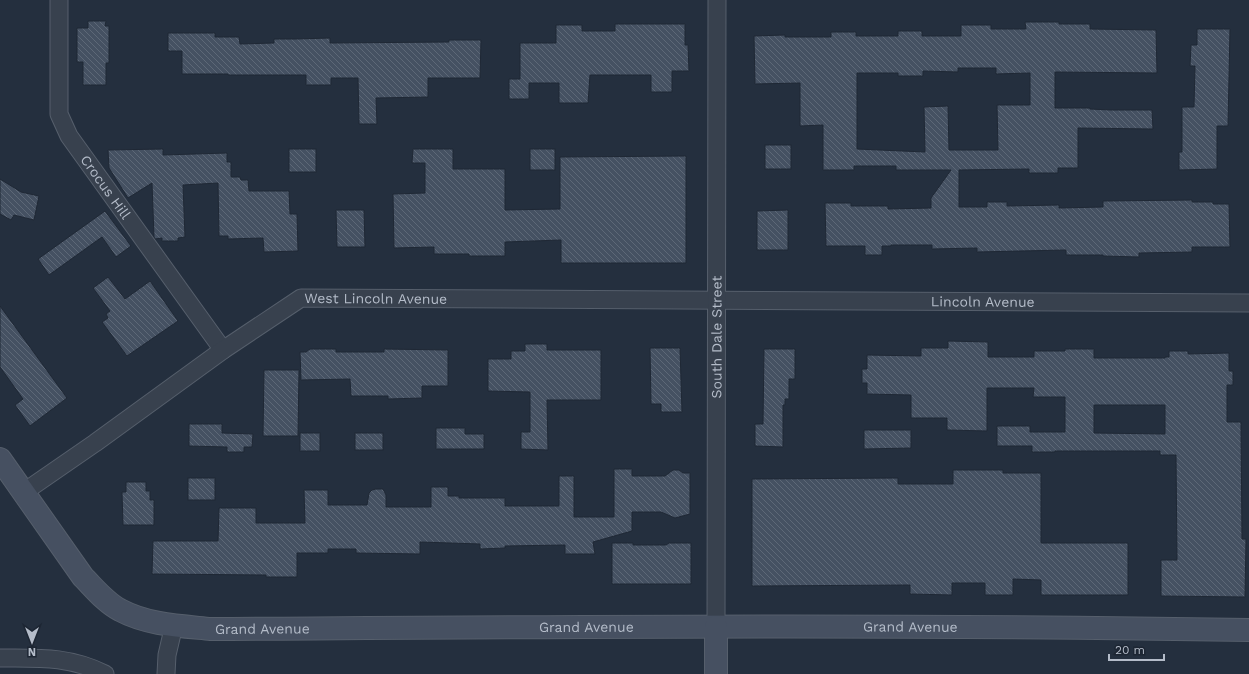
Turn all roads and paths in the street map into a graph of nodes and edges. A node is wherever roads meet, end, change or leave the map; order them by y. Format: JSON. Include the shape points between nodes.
{"nodes":[{"id":1,"x":59,"y":0,"type":"edge"},
{"id":2,"x":717,"y":0,"type":"edge"},
{"id":3,"x":716,"y":300,"type":"junction"},
{"id":4,"x":1249,"y":303,"type":"edge"},
{"id":5,"x":223,"y":350,"type":"junction"},
{"id":6,"x":0,"y":459,"type":"edge"},
{"id":7,"x":24,"y":492,"type":"junction"},
{"id":8,"x":174,"y":625,"type":"junction"},
{"id":9,"x":716,"y":627,"type":"junction"},
{"id":10,"x":1249,"y":630,"type":"edge"},
{"id":11,"x":0,"y":658,"type":"edge"},
{"id":12,"x":105,"y":674,"type":"edge"},
{"id":13,"x":166,"y":674,"type":"edge"},
{"id":14,"x":716,"y":674,"type":"edge"}],
"edges":[{"from":1,"to":5,"type":"street","name":"Crocus Hill","via":[[58,114],[69,136]]},
{"from":2,"to":3,"type":"street","name":"South Dale Street"},
{"from":3,"to":4,"type":"street","name":"Lincoln Avenue"},
{"from":3,"to":5,"type":"street","name":"West Lincoln Avenue","via":[[301,298]]},
{"from":3,"to":9,"type":"street","name":"South Dale Street"},
{"from":5,"to":7,"type":"street","name":"West Lincoln Avenue"},
{"from":6,"to":7,"type":"main road","name":"Grand Avenue"},
{"from":7,"to":8,"type":"main road","name":"Grand Avenue","via":[[83,577],[100,594],[120,610],[148,620]]},
{"from":8,"to":9,"type":"main road","name":"Grand Avenue","via":[[211,629]]},
{"from":8,"to":13,"type":"street","via":[[167,655]]},
{"from":9,"to":10,"type":"main road","name":"Grand Avenue"},
{"from":9,"to":14,"type":"main road","name":"South Dale Street"},
{"from":11,"to":12,"type":"street","via":[[71,661],[90,666]]}]}
